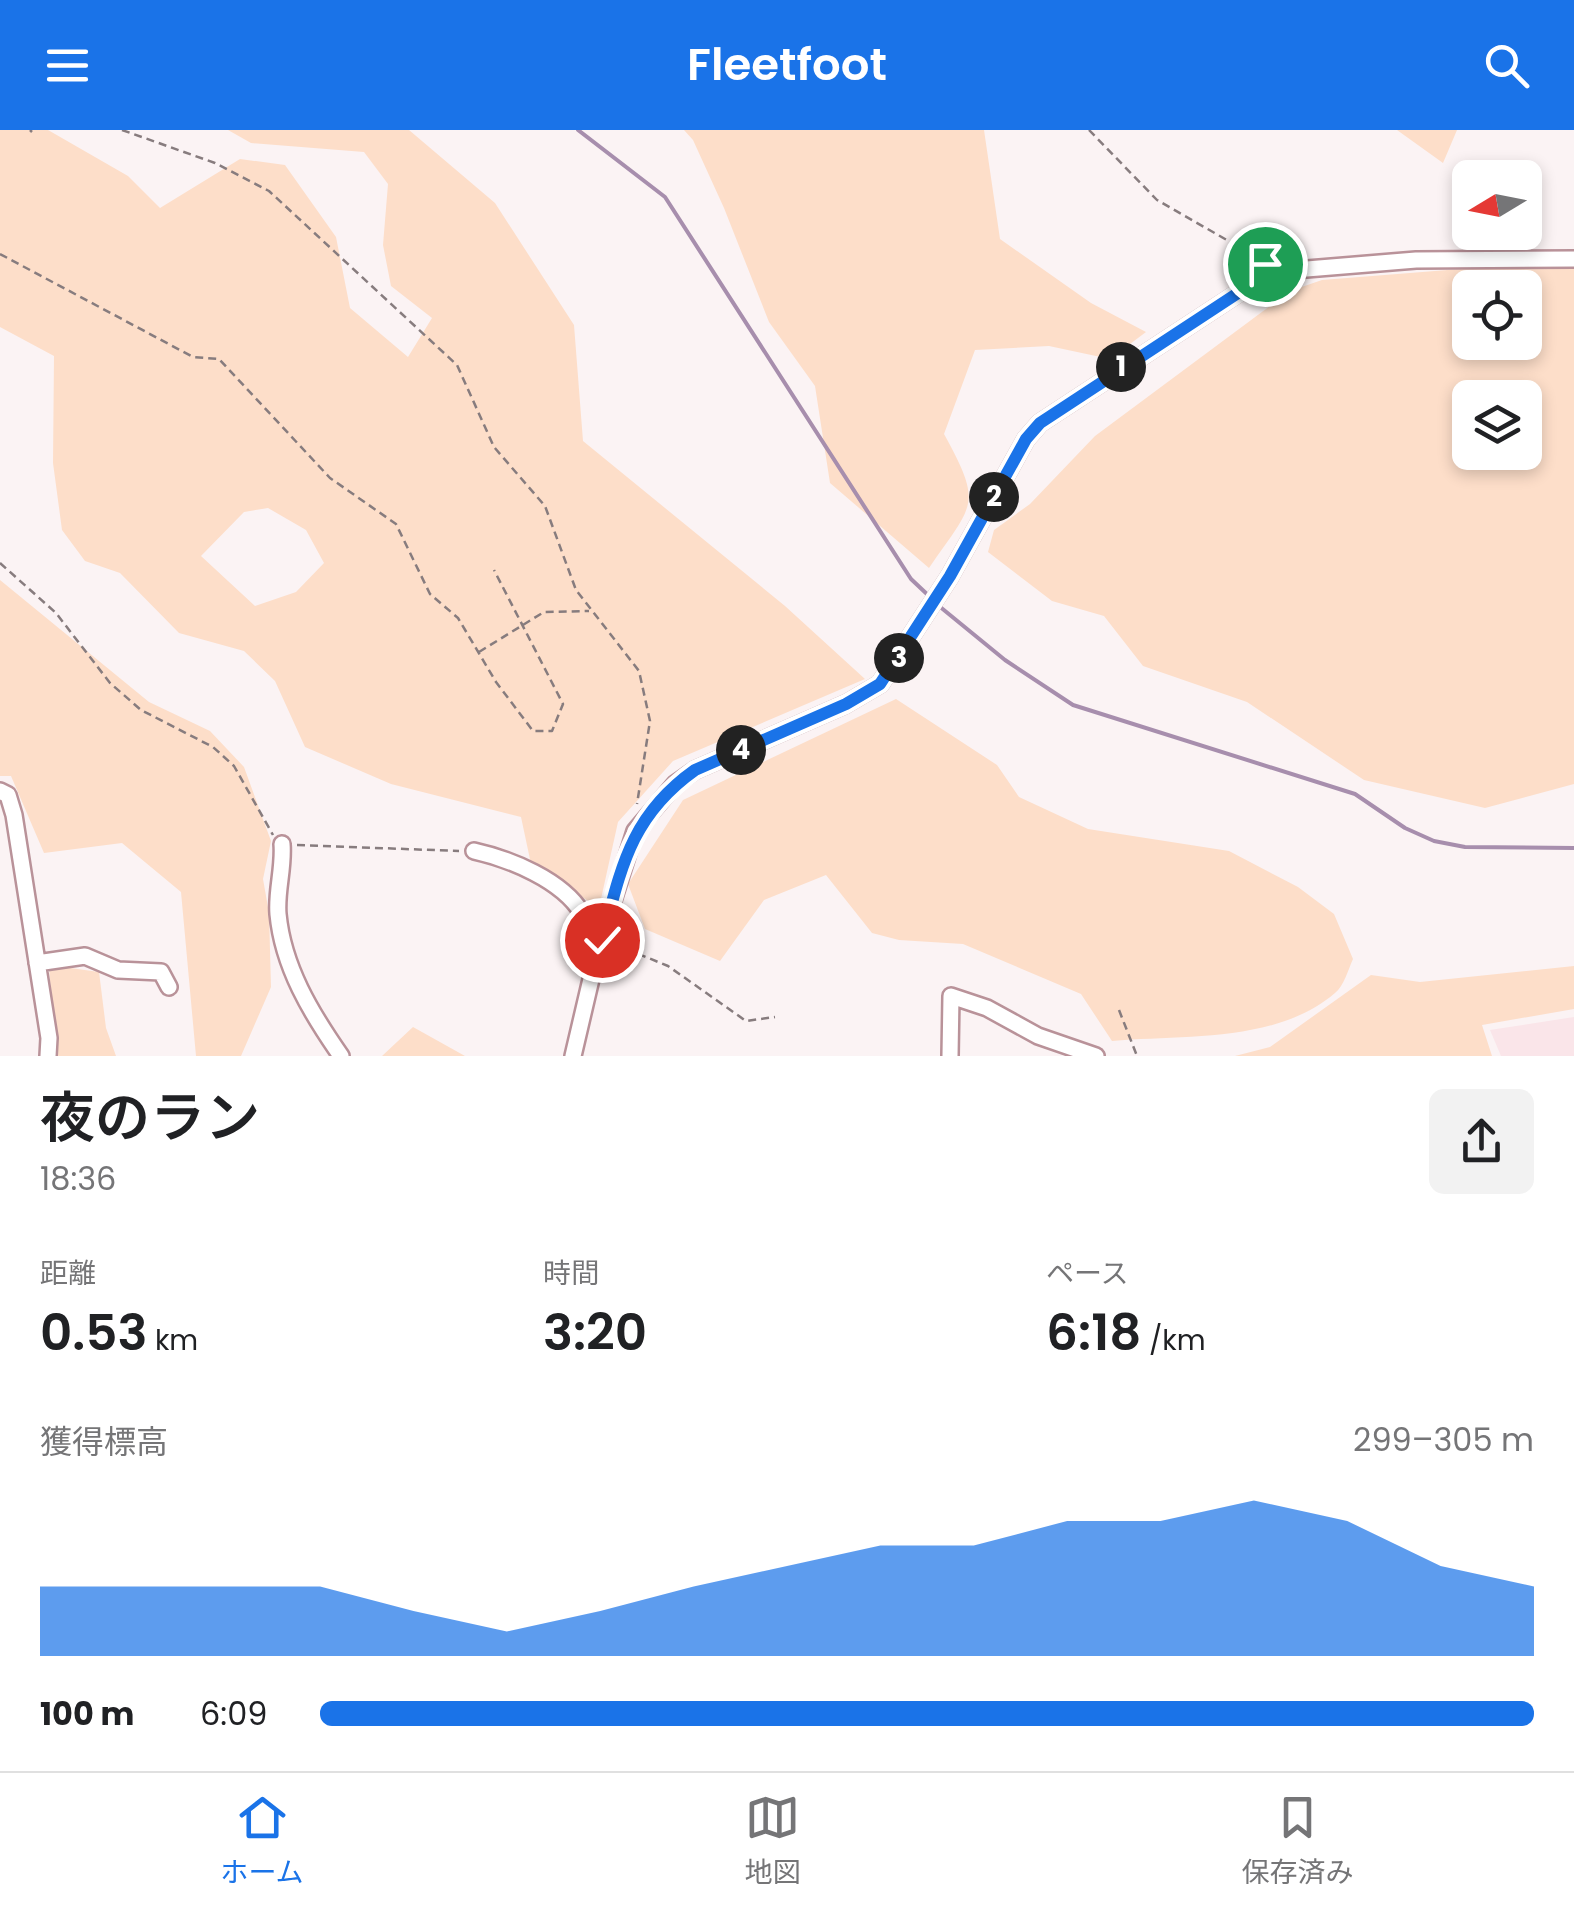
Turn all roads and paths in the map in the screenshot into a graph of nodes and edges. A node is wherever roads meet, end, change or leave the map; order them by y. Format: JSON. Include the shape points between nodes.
{"nodes":[{"id":1,"x":122,"y":130,"type":"edge"},
{"id":2,"x":1089,"y":130,"type":"edge"},
{"id":3,"x":0,"y":254,"type":"edge"},
{"id":4,"x":1574,"y":258,"type":"edge"},
{"id":5,"x":1270,"y":272,"type":"junction"},
{"id":6,"x":0,"y":563,"type":"edge"},
{"id":7,"x":494,"y":570,"type":"dead end"},
{"id":8,"x":591,"y":611,"type":"junction"},
{"id":9,"x":519,"y":626,"type":"junction"},
{"id":10,"x":479,"y":653,"type":"junction"},
{"id":11,"x":0,"y":790,"type":"edge"},
{"id":12,"x":635,"y":831,"type":"junction"},
{"id":13,"x":282,"y":844,"type":"junction"},
{"id":14,"x":474,"y":852,"type":"joint"},
{"id":15,"x":602,"y":940,"type":"junction"},
{"id":16,"x":37,"y":963,"type":"junction"},
{"id":17,"x":595,"y":963,"type":"junction"},
{"id":18,"x":168,"y":987,"type":"dead end"},
{"id":19,"x":1119,"y":1010,"type":"dead end"},
{"id":20,"x":775,"y":1017,"type":"dead end"},
{"id":21,"x":48,"y":1056,"type":"edge"},
{"id":22,"x":341,"y":1056,"type":"edge"},
{"id":23,"x":573,"y":1056,"type":"edge"},
{"id":24,"x":950,"y":1056,"type":"edge"},
{"id":25,"x":1096,"y":1056,"type":"edge"},
{"id":26,"x":1137,"y":1056,"type":"edge"}],
"edges":[{"from":1,"to":8,"type":"path","via":[[216,163],[269,191],[457,365],[494,447],[545,506],[576,590]]},
{"from":2,"to":5,"type":"path","via":[[1156,200],[1258,258]]},
{"from":3,"to":10,"type":"path","via":[[194,358],[219,359],[330,478],[396,524],[430,594],[458,618]]},
{"from":4,"to":5,"type":"street","via":[[1416,260]]},
{"from":5,"to":12,"type":"street","via":[[1040,423],[880,684],[695,770]]},
{"from":6,"to":13,"type":"path","via":[[56,614],[120,692],[234,766]]},
{"from":7,"to":9,"type":"path"},
{"from":8,"to":9,"type":"path","via":[[544,612]]},
{"from":8,"to":12,"type":"path","via":[[639,672],[650,721]]},
{"from":9,"to":10,"type":"path"},
{"from":9,"to":10,"type":"path","via":[[563,704],[552,731],[533,731]]},
{"from":11,"to":16,"type":"street","via":[[14,814]]},
{"from":12,"to":15,"type":"street"},
{"from":13,"to":14,"type":"path"},
{"from":13,"to":22,"type":"street","via":[[278,913],[288,957]]},
{"from":14,"to":17,"type":"street","via":[[520,866],[572,901],[584,916]]},
{"from":15,"to":17,"type":"street"},
{"from":15,"to":20,"type":"path","via":[[668,966],[746,1021]]},
{"from":16,"to":18,"type":"street","via":[[85,956],[118,970],[161,972]]},
{"from":16,"to":21,"type":"street"},
{"from":17,"to":23,"type":"street"},
{"from":19,"to":26,"type":"path"},
{"from":24,"to":25,"type":"street","via":[[951,996]]}]}
